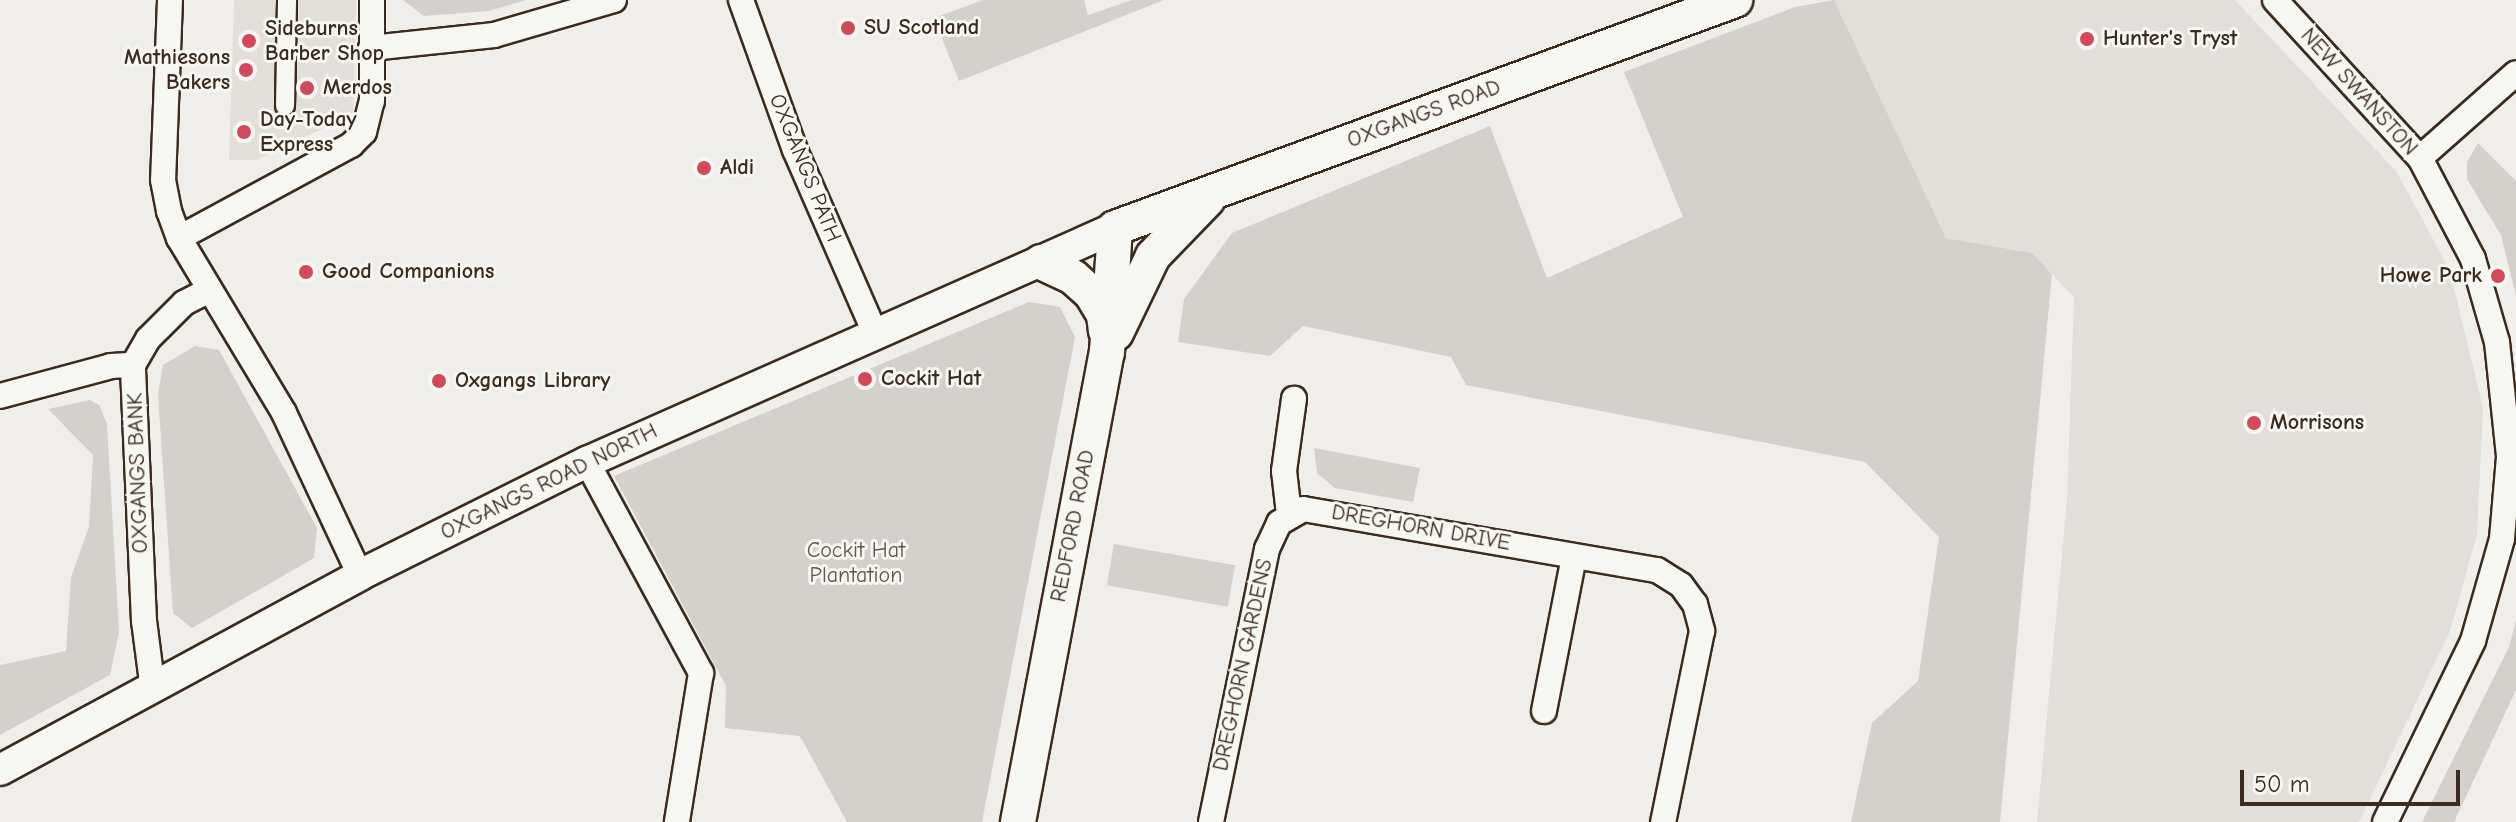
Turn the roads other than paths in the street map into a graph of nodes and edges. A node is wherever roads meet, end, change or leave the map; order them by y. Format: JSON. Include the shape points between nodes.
{"nodes":[{"id":1,"x":170,"y":0,"type":"edge"},
{"id":2,"x":287,"y":0,"type":"edge"},
{"id":3,"x":372,"y":0,"type":"edge"},
{"id":4,"x":614,"y":0,"type":"edge"},
{"id":5,"x":741,"y":0,"type":"edge"},
{"id":6,"x":1735,"y":0,"type":"edge"},
{"id":7,"x":2275,"y":0,"type":"edge"},
{"id":8,"x":371,"y":48,"type":"junction"},
{"id":9,"x":2516,"y":73,"type":"edge"},
{"id":10,"x":285,"y":106,"type":"dead end"},
{"id":11,"x":2420,"y":158,"type":"junction"},
{"id":12,"x":1219,"y":190,"type":"junction"},
{"id":13,"x":1115,"y":228,"type":"junction"},
{"id":14,"x":179,"y":238,"type":"junction"},
{"id":15,"x":1041,"y":262,"type":"junction"},
{"id":16,"x":209,"y":290,"type":"junction"},
{"id":17,"x":875,"y":333,"type":"junction"},
{"id":18,"x":1107,"y":352,"type":"junction"},
{"id":19,"x":133,"y":365,"type":"junction"},
{"id":20,"x":0,"y":396,"type":"edge"},
{"id":21,"x":1294,"y":399,"type":"dead end"},
{"id":22,"x":2511,"y":418,"type":"edge"},
{"id":23,"x":587,"y":462,"type":"junction"},
{"id":24,"x":1289,"y":514,"type":"junction"},
{"id":25,"x":1574,"y":557,"type":"junction"},
{"id":26,"x":360,"y":575,"type":"junction"},
{"id":27,"x":153,"y":690,"type":"junction"},
{"id":28,"x":1544,"y":711,"type":"dead end"},
{"id":29,"x":0,"y":770,"type":"edge"},
{"id":30,"x":677,"y":822,"type":"edge"},
{"id":31,"x":1018,"y":822,"type":"edge"},
{"id":32,"x":1211,"y":822,"type":"edge"},
{"id":33,"x":1663,"y":822,"type":"edge"},
{"id":34,"x":2385,"y":822,"type":"edge"}],
"edges":[{"from":1,"to":14,"type":"street","via":[[163,180]]},
{"from":2,"to":10,"type":"street"},
{"from":3,"to":8,"type":"street"},
{"from":4,"to":8,"type":"street","via":[[494,35]]},
{"from":5,"to":17,"type":"street","name":"OXGANGS PATH","via":[[795,150]]},
{"from":6,"to":12,"type":"main road","name":"OXGANGS ROAD"},
{"from":7,"to":11,"type":"street","name":"NEW SWANSTON"},
{"from":8,"to":14,"type":"street","via":[[370,116],[351,145]]},
{"from":9,"to":11,"type":"street"},
{"from":11,"to":22,"type":"street","name":"NEW SWANSTON","via":[[2473,259],[2497,342]]},
{"from":12,"to":13,"type":"main road","name":"OXGANGS ROAD"},
{"from":12,"to":18,"type":"main road","via":[[1153,256]]},
{"from":13,"to":15,"type":"street","name":"OXGANGS ROAD NORTH"},
{"from":13,"to":18,"type":"main road","name":"REDFORD ROAD"},
{"from":14,"to":16,"type":"street"},
{"from":15,"to":17,"type":"street","name":"OXGANGS ROAD NORTH"},
{"from":15,"to":18,"type":"main road","via":[[1073,277],[1091,293],[1104,315]]},
{"from":16,"to":19,"type":"street","name":"OXGANGS BANK","via":[[184,303],[148,339]]},
{"from":16,"to":26,"type":"street","via":[[284,413]]},
{"from":17,"to":23,"type":"street","name":"OXGANGS ROAD NORTH"},
{"from":18,"to":31,"type":"main road","name":"REDFORD ROAD"},
{"from":19,"to":20,"type":"street","via":[[111,366]]},
{"from":19,"to":27,"type":"street","name":"OXGANGS BANK","via":[[144,621]]},
{"from":21,"to":24,"type":"street","via":[[1284,471]]},
{"from":22,"to":34,"type":"street","name":"NEW SWANSTON","via":[[2502,539],[2489,590],[2473,641]]},
{"from":23,"to":26,"type":"street","name":"OXGANGS ROAD NORTH"},
{"from":23,"to":30,"type":"street","via":[[701,673]]},
{"from":24,"to":25,"type":"street","name":"DREGHORN DRIVE","via":[[1322,510]]},
{"from":24,"to":32,"type":"street","name":"DREGHORN GARDENS","via":[[1267,549]]},
{"from":25,"to":28,"type":"street"},
{"from":25,"to":33,"type":"street","name":"DREGHORN DRIVE","via":[[1657,570],[1681,585],[1695,604],[1702,631]]},
{"from":26,"to":27,"type":"street","name":"OXGANGS ROAD NORTH"},
{"from":27,"to":29,"type":"street","name":"OXGANGS ROAD NORTH"}]}
